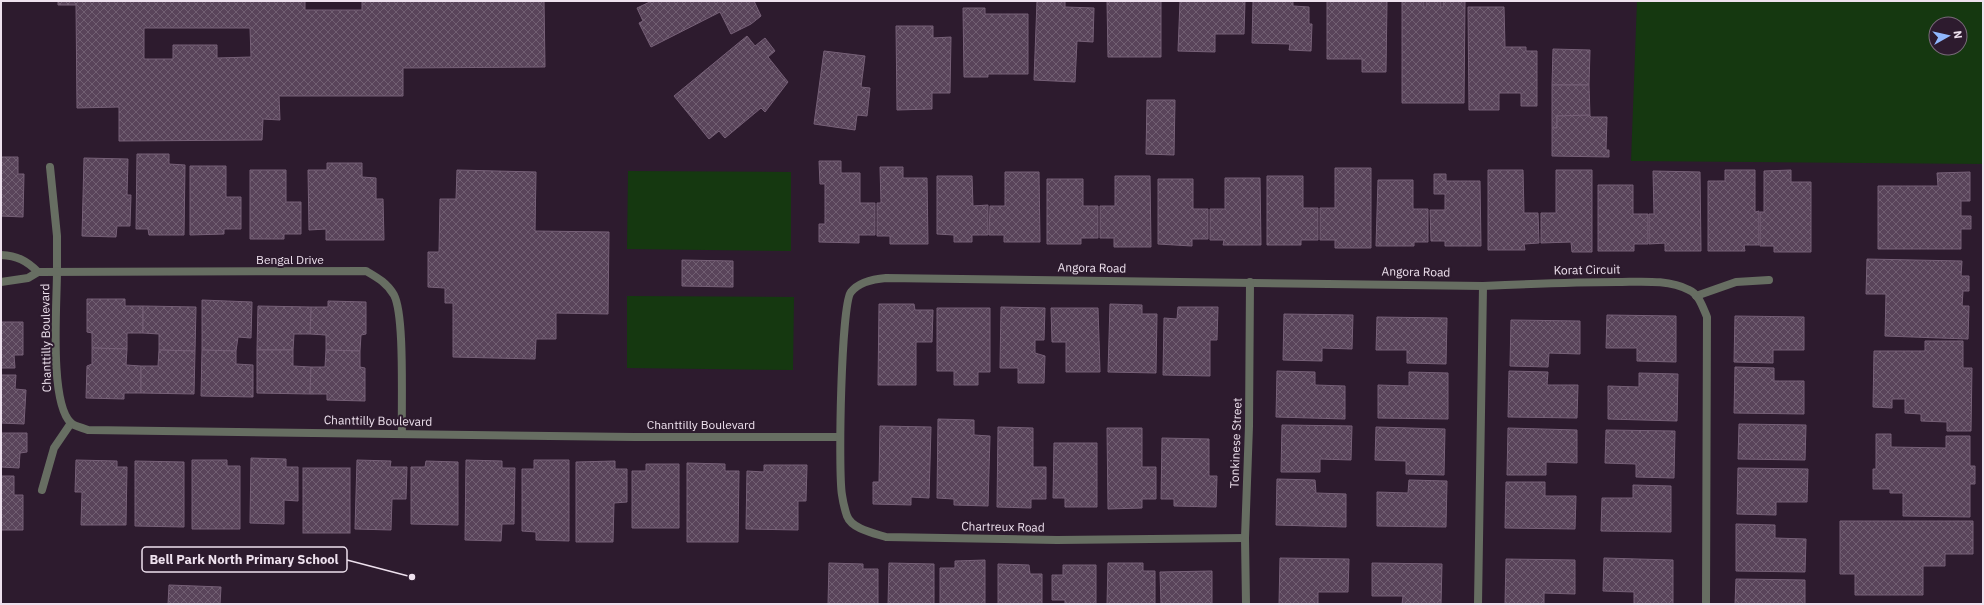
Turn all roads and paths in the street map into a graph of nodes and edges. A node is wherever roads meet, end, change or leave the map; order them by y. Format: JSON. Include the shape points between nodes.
{"nodes":[{"id":1,"x":50,"y":167,"type":"dead end"},
{"id":2,"x":1,"y":255,"type":"edge"},
{"id":3,"x":57,"y":271,"type":"junction"},
{"id":4,"x":38,"y":272,"type":"junction"},
{"id":5,"x":1769,"y":280,"type":"dead end"},
{"id":6,"x":1,"y":282,"type":"edge"},
{"id":7,"x":1250,"y":282,"type":"junction"},
{"id":8,"x":1482,"y":286,"type":"junction"},
{"id":9,"x":1696,"y":296,"type":"junction"},
{"id":10,"x":71,"y":424,"type":"junction"},
{"id":11,"x":402,"y":433,"type":"junction"},
{"id":12,"x":840,"y":437,"type":"junction"},
{"id":13,"x":42,"y":490,"type":"dead end"},
{"id":14,"x":1245,"y":538,"type":"junction"},
{"id":15,"x":1246,"y":604,"type":"edge"},
{"id":16,"x":1478,"y":604,"type":"edge"},
{"id":17,"x":1706,"y":604,"type":"edge"}],
"edges":[{"from":1,"to":3,"type":"street","name":"Chanttilly Boulevard","via":[[57,236]]},
{"from":2,"to":4,"type":"street","via":[[18,257]]},
{"from":3,"to":4,"type":"street","name":"Bengal Drive"},
{"from":3,"to":10,"type":"street","name":"Chanttilly Boulevard","via":[[56,384],[61,407]]},
{"from":3,"to":11,"type":"street","name":"Bengal Drive","via":[[366,272],[383,281],[394,296],[400,321]]},
{"from":4,"to":6,"type":"street","name":"Bengal Drive","via":[[28,278]]},
{"from":5,"to":9,"type":"street","via":[[1736,282]]},
{"from":7,"to":8,"type":"street","name":"Angora Road"},
{"from":7,"to":12,"type":"street","name":"Angora Road","via":[[886,278],[869,280],[850,293],[846,309]]},
{"from":7,"to":14,"type":"street","name":"Tonkinese Street","via":[[1250,426]]},
{"from":8,"to":9,"type":"street","name":"Korat Circuit","via":[[1646,282],[1677,285],[1691,290]]},
{"from":8,"to":16,"type":"street"},
{"from":9,"to":17,"type":"street","name":"Korat Circuit","via":[[1702,303],[1707,317]]},
{"from":10,"to":11,"type":"street","name":"Chanttilly Boulevard","via":[[88,430]]},
{"from":10,"to":13,"type":"street","via":[[54,448]]},
{"from":11,"to":12,"type":"street","name":"Chanttilly Boulevard"},
{"from":12,"to":14,"type":"street","name":"Chartreux Road","via":[[842,495],[847,518],[862,530],[886,537],[1057,540]]},
{"from":14,"to":15,"type":"street","name":"Tonkinese Street"}]}
